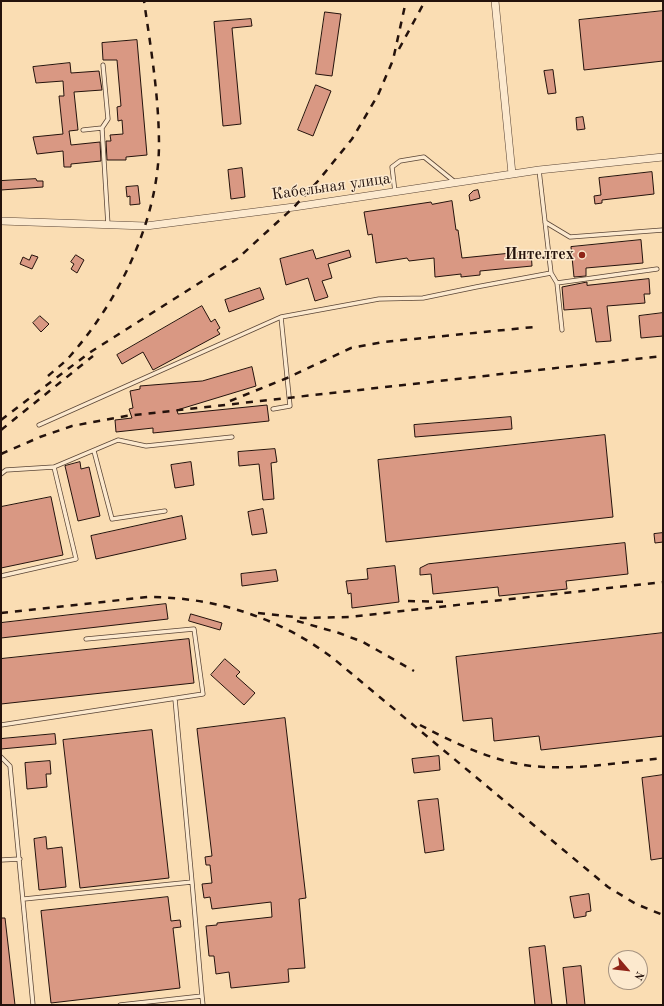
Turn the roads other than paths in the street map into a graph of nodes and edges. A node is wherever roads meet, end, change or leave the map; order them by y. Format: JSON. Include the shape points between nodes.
{"nodes":[{"id":1,"x":495,"y":1,"type":"edge"},
{"id":2,"x":103,"y":65,"type":"dead end"},
{"id":3,"x":102,"y":128,"type":"junction"},
{"id":4,"x":82,"y":130,"type":"dead end"},
{"id":5,"x":663,"y":157,"type":"edge"},
{"id":6,"x":539,"y":170,"type":"junction"},
{"id":7,"x":512,"y":174,"type":"junction"},
{"id":8,"x":457,"y":183,"type":"junction"},
{"id":9,"x":395,"y":192,"type":"junction"},
{"id":10,"x":1,"y":221,"type":"edge"},
{"id":11,"x":545,"y":222,"type":"junction"},
{"id":12,"x":108,"y":225,"type":"junction"},
{"id":13,"x":663,"y":230,"type":"edge"},
{"id":14,"x":656,"y":269,"type":"dead end"},
{"id":15,"x":551,"y":273,"type":"junction"},
{"id":16,"x":557,"y":283,"type":"junction"},
{"id":17,"x":281,"y":317,"type":"junction"},
{"id":18,"x":562,"y":330,"type":"dead end"},
{"id":19,"x":273,"y":409,"type":"dead end"},
{"id":20,"x":39,"y":425,"type":"dead end"},
{"id":21,"x":232,"y":437,"type":"dead end"},
{"id":22,"x":94,"y":451,"type":"junction"},
{"id":23,"x":54,"y":467,"type":"junction"},
{"id":24,"x":1,"y":474,"type":"edge"},
{"id":25,"x":165,"y":511,"type":"dead end"},
{"id":26,"x":1,"y":576,"type":"edge"},
{"id":27,"x":86,"y":639,"type":"dead end"},
{"id":28,"x":175,"y":698,"type":"junction"},
{"id":29,"x":1,"y":725,"type":"edge"},
{"id":30,"x":1,"y":757,"type":"edge"},
{"id":31,"x":20,"y":858,"type":"junction"},
{"id":32,"x":1,"y":860,"type":"edge"},
{"id":33,"x":192,"y":882,"type":"junction"},
{"id":34,"x":24,"y":899,"type":"junction"},
{"id":35,"x":202,"y":996,"type":"junction"},
{"id":36,"x":33,"y":1005,"type":"edge"},
{"id":37,"x":120,"y":1005,"type":"edge"},
{"id":38,"x":203,"y":1005,"type":"edge"}],
"edges":[{"from":1,"to":7,"type":"street"},
{"from":2,"to":3,"type":"lane","via":[[108,119]]},
{"from":3,"to":4,"type":"lane"},
{"from":3,"to":12,"type":"lane"},
{"from":5,"to":6,"type":"street","name":"Кабельная улица"},
{"from":6,"to":7,"type":"street","name":"Кабельная улица"},
{"from":6,"to":11,"type":"lane"},
{"from":7,"to":8,"type":"street","name":"Кабельная улица"},
{"from":8,"to":9,"type":"street","name":"Кабельная улица"},
{"from":8,"to":9,"type":"lane","via":[[424,157],[400,161],[392,167]]},
{"from":9,"to":12,"type":"street","name":"Кабельная улица","via":[[146,226]]},
{"from":10,"to":12,"type":"street","name":"Кабельная улица"},
{"from":11,"to":13,"type":"lane","via":[[570,238]]},
{"from":11,"to":15,"type":"lane"},
{"from":14,"to":16,"type":"lane"},
{"from":15,"to":16,"type":"lane"},
{"from":15,"to":17,"type":"lane","via":[[423,298],[379,299]]},
{"from":16,"to":18,"type":"lane"},
{"from":17,"to":19,"type":"lane","via":[[290,406]]},
{"from":17,"to":20,"type":"lane"},
{"from":21,"to":22,"type":"lane","via":[[146,446],[118,440]]},
{"from":22,"to":23,"type":"lane"},
{"from":22,"to":25,"type":"lane","via":[[112,519]]},
{"from":23,"to":24,"type":"lane","via":[[6,470]]},
{"from":23,"to":26,"type":"lane","via":[[76,559]]},
{"from":27,"to":28,"type":"lane","via":[[194,629],[203,694]]},
{"from":28,"to":29,"type":"lane"},
{"from":28,"to":33,"type":"lane"},
{"from":30,"to":31,"type":"lane","via":[[10,766]]},
{"from":31,"to":32,"type":"lane"},
{"from":31,"to":34,"type":"lane"},
{"from":33,"to":34,"type":"lane"},
{"from":33,"to":35,"type":"lane"},
{"from":34,"to":36,"type":"lane"},
{"from":35,"to":37,"type":"lane"},
{"from":35,"to":38,"type":"lane"}]}
